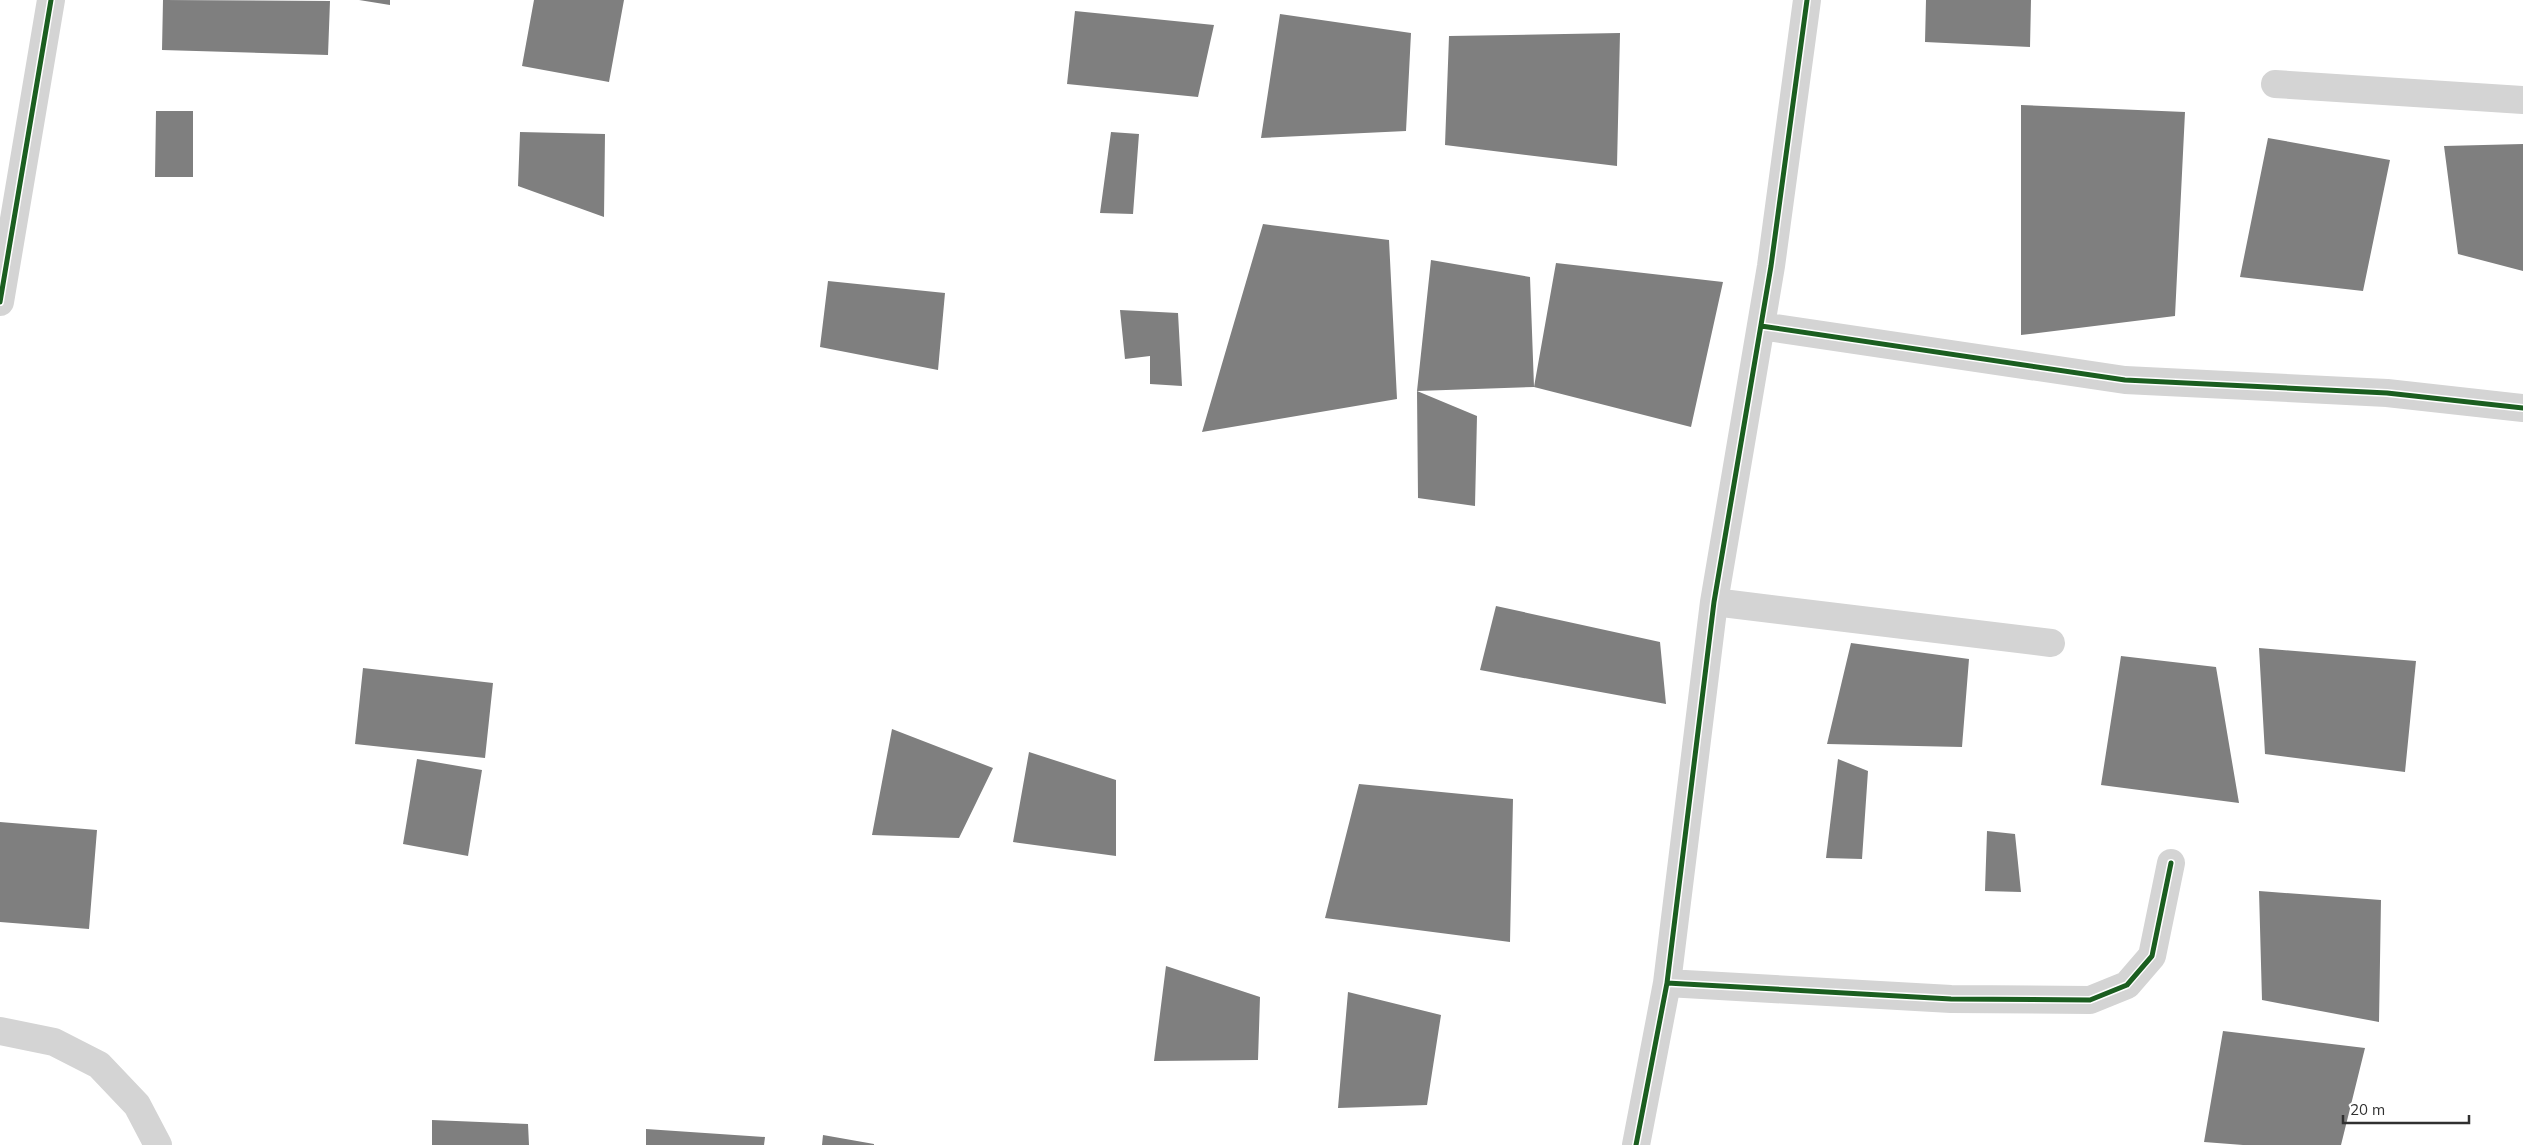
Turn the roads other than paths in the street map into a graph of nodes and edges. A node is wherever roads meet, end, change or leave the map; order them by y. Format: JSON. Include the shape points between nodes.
{"nodes":[{"id":1,"x":51,"y":0,"type":"edge"},
{"id":2,"x":1808,"y":0,"type":"edge"},
{"id":3,"x":2275,"y":84,"type":"dead end"},
{"id":4,"x":2523,"y":100,"type":"edge"},
{"id":5,"x":0,"y":302,"type":"edge"},
{"id":6,"x":1761,"y":326,"type":"junction"},
{"id":7,"x":2523,"y":408,"type":"edge"},
{"id":8,"x":1714,"y":602,"type":"junction"},
{"id":9,"x":2051,"y":643,"type":"dead end"},
{"id":10,"x":2171,"y":863,"type":"dead end"},
{"id":11,"x":1667,"y":983,"type":"junction"},
{"id":12,"x":0,"y":1031,"type":"edge"},
{"id":13,"x":158,"y":1145,"type":"edge"},
{"id":14,"x":1636,"y":1145,"type":"edge"}],
"edges":[{"from":1,"to":5,"type":"street"},
{"from":2,"to":6,"type":"street"},
{"from":3,"to":4,"type":"street"},
{"from":6,"to":7,"type":"street","via":[[2125,380],[2387,392]]},
{"from":6,"to":8,"type":"street"},
{"from":8,"to":9,"type":"street"},
{"from":8,"to":11,"type":"street"},
{"from":10,"to":11,"type":"street","via":[[2152,956],[2127,985],[2090,1000],[1951,999]]},
{"from":11,"to":14,"type":"street"},
{"from":12,"to":13,"type":"street","via":[[54,1042],[99,1066],[136,1105]]}]}
